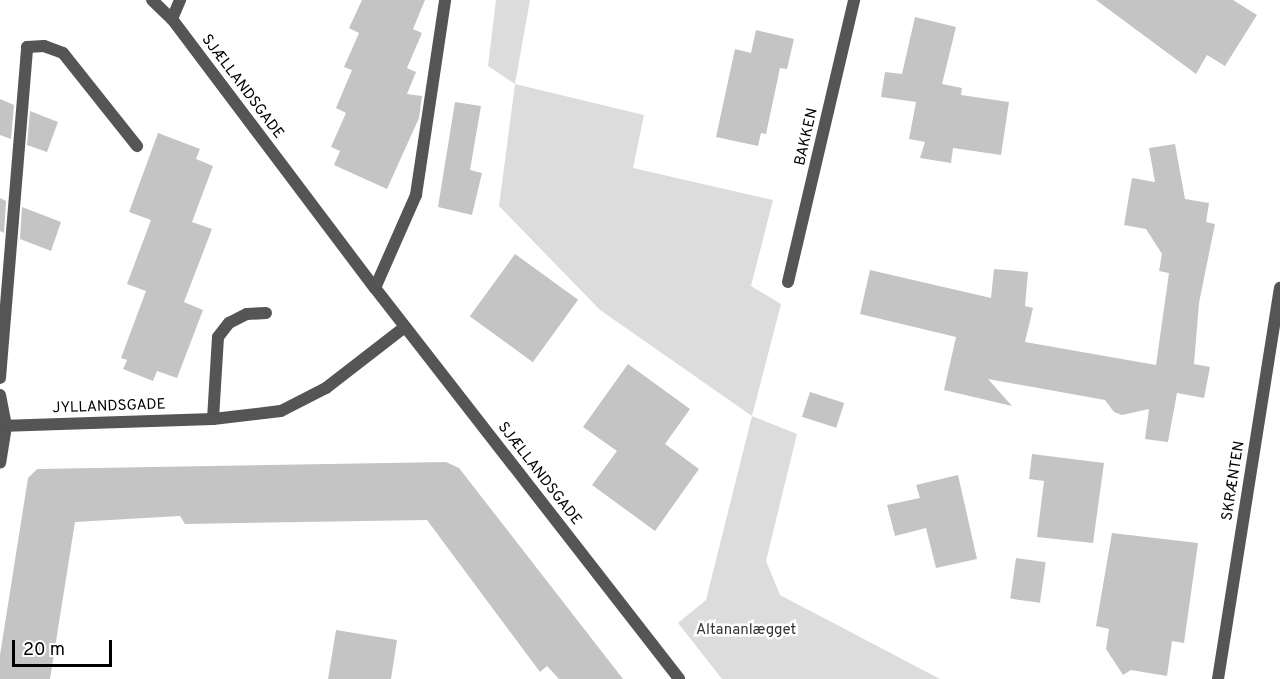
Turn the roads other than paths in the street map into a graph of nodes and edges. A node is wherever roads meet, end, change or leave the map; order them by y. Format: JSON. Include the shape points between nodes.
{"nodes":[{"id":1,"x":153,"y":0,"type":"edge"},
{"id":2,"x":180,"y":0,"type":"edge"},
{"id":3,"x":446,"y":0,"type":"edge"},
{"id":4,"x":854,"y":0,"type":"edge"},
{"id":5,"x":172,"y":19,"type":"junction"},
{"id":6,"x":137,"y":146,"type":"dead end"},
{"id":7,"x":788,"y":282,"type":"dead end"},
{"id":8,"x":375,"y":288,"type":"junction"},
{"id":9,"x":1280,"y":288,"type":"edge"},
{"id":10,"x":266,"y":313,"type":"dead end"},
{"id":11,"x":405,"y":327,"type":"junction"},
{"id":12,"x":0,"y":378,"type":"edge"},
{"id":13,"x":0,"y":395,"type":"edge"},
{"id":14,"x":213,"y":419,"type":"junction"},
{"id":15,"x":3,"y":426,"type":"edge"},
{"id":16,"x":0,"y":463,"type":"edge"},
{"id":17,"x":679,"y":679,"type":"edge"},
{"id":18,"x":1218,"y":679,"type":"edge"}],
"edges":[{"from":1,"to":5,"type":"street","name":"SJÆLLANDSGADE"},
{"from":2,"to":5,"type":"street"},
{"from":3,"to":8,"type":"street","via":[[416,195]]},
{"from":4,"to":7,"type":"street","name":"BAKKEN"},
{"from":5,"to":8,"type":"street","name":"SJÆLLANDSGADE"},
{"from":6,"to":12,"type":"street","via":[[63,53],[44,46],[27,47]]},
{"from":8,"to":11,"type":"street","name":"SJÆLLANDSGADE"},
{"from":9,"to":18,"type":"street","name":"SKRÆNTEN"},
{"from":10,"to":14,"type":"street","via":[[247,314],[229,323],[218,337]]},
{"from":11,"to":14,"type":"street","name":"JYLLANDSGADE","via":[[326,388],[281,411]]},
{"from":11,"to":17,"type":"street","name":"SJÆLLANDSGADE"},
{"from":13,"to":15,"type":"street"},
{"from":14,"to":15,"type":"street","name":"JYLLANDSGADE"},
{"from":15,"to":16,"type":"street"}]}
